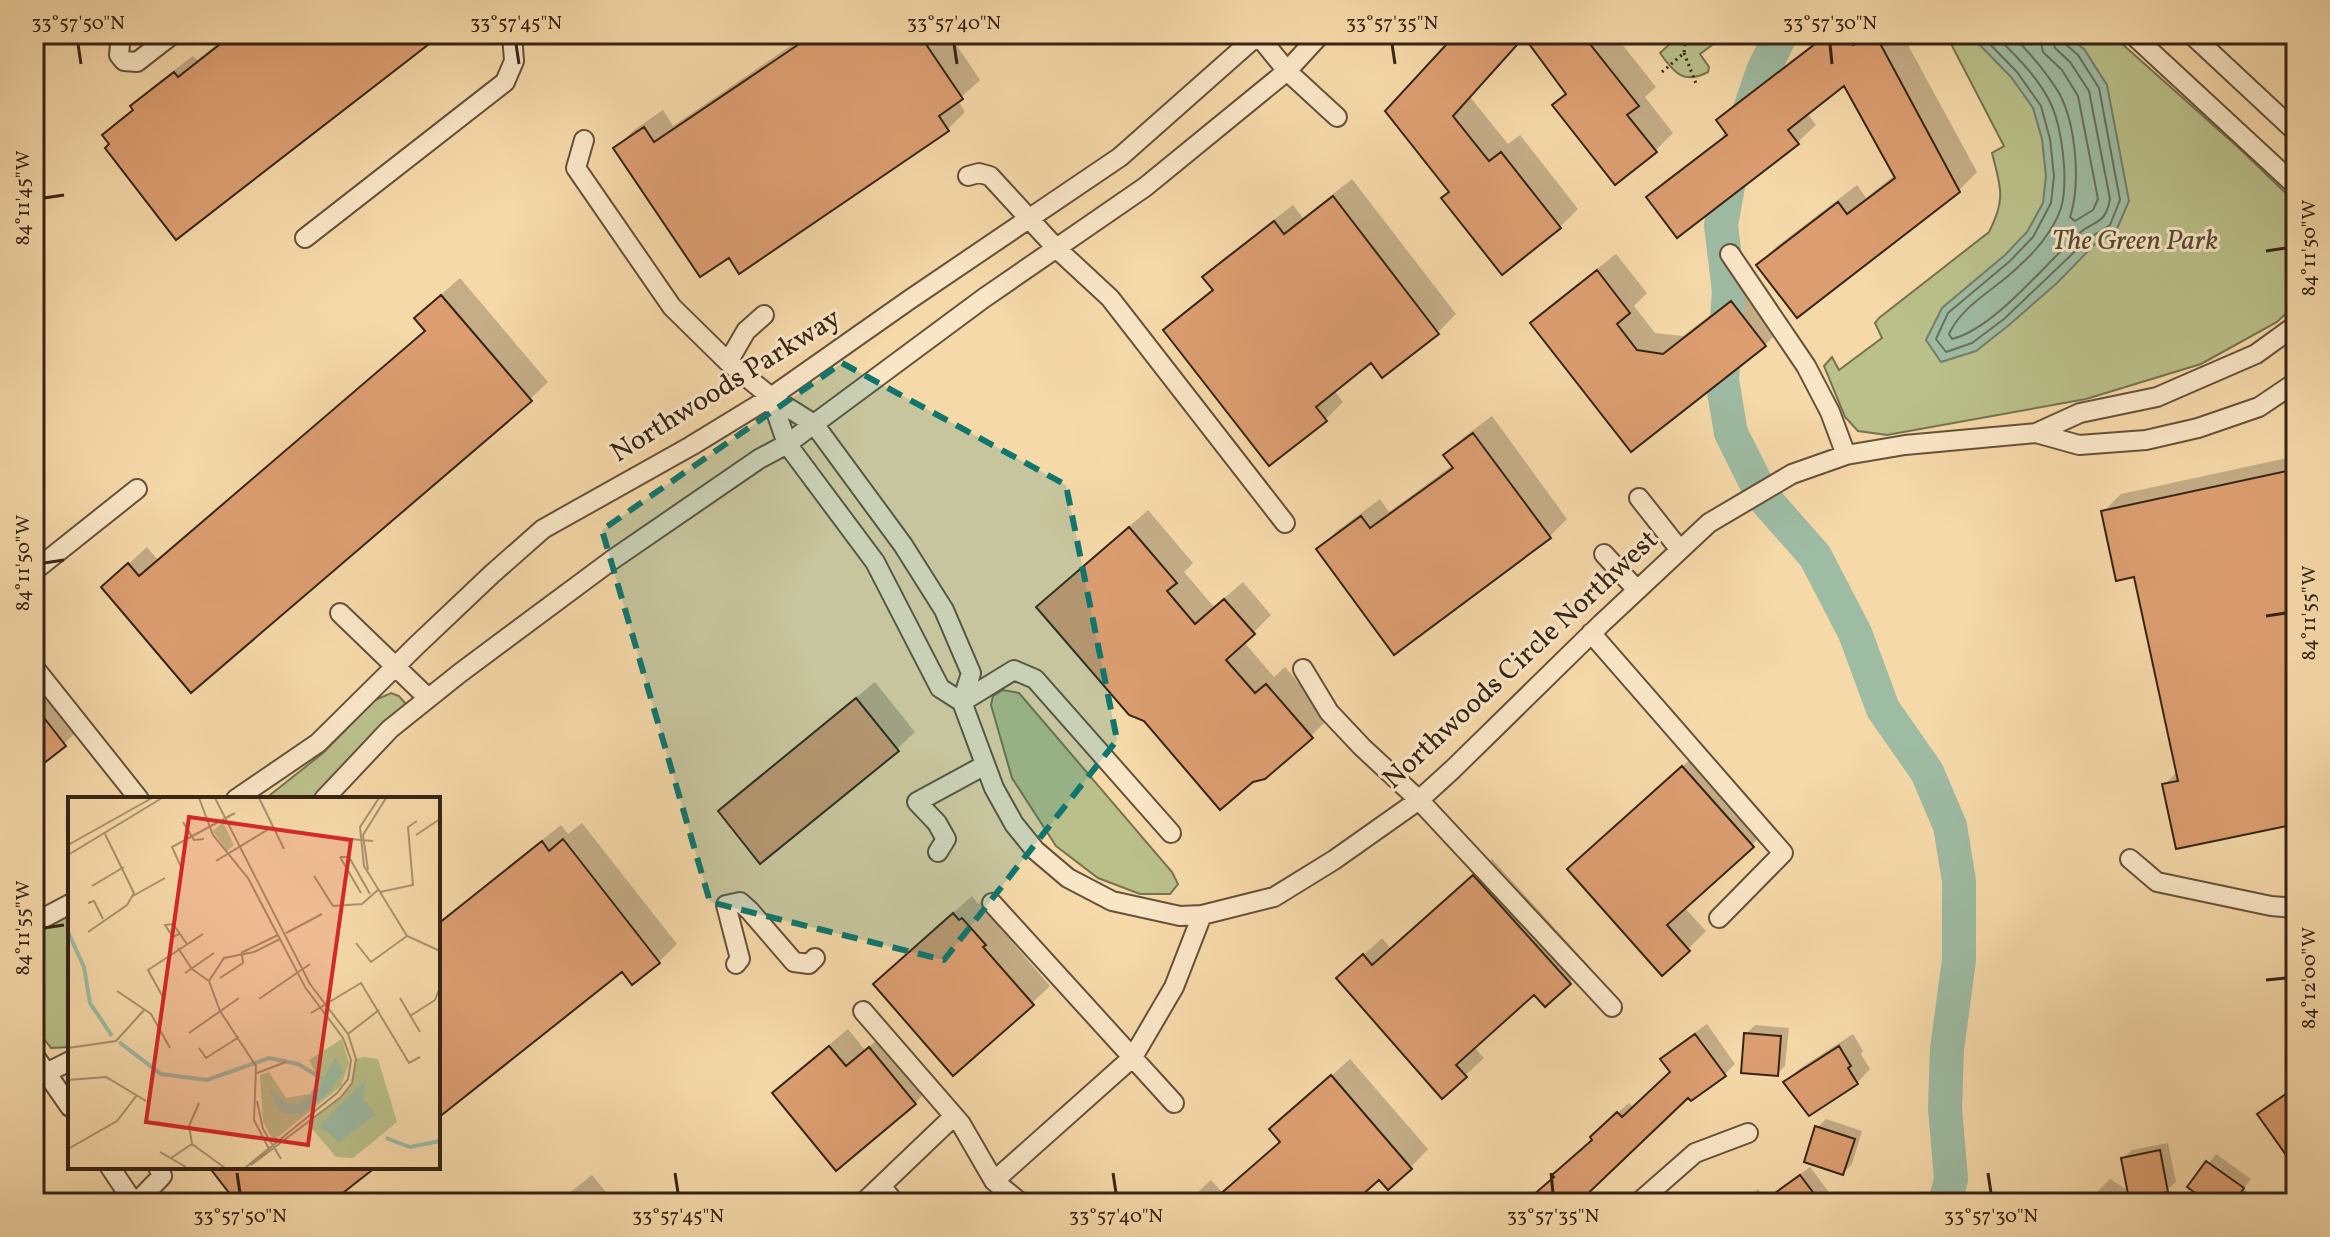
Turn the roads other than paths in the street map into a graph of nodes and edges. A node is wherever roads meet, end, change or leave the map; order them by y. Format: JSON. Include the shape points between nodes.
{"nodes":[{"id":1,"x":121,"y":34,"type":"edge"},
{"id":2,"x":173,"y":34,"type":"edge"},
{"id":3,"x":512,"y":34,"type":"edge"},
{"id":4,"x":1258,"y":34,"type":"edge"},
{"id":5,"x":1321,"y":34,"type":"edge"},
{"id":6,"x":2132,"y":34,"type":"edge"},
{"id":7,"x":2191,"y":34,"type":"edge"},
{"id":8,"x":1287,"y":71,"type":"junction"},
{"id":9,"x":1337,"y":117,"type":"dead end"},
{"id":10,"x":2296,"y":132,"type":"edge"},
{"id":11,"x":584,"y":140,"type":"dead end"},
{"id":12,"x":968,"y":176,"type":"dead end"},
{"id":13,"x":2296,"y":186,"type":"edge"},
{"id":14,"x":1029,"y":219,"type":"junction"},
{"id":15,"x":305,"y":238,"type":"dead end"},
{"id":16,"x":1056,"y":248,"type":"junction"},
{"id":17,"x":1730,"y":254,"type":"dead end"},
{"id":18,"x":764,"y":315,"type":"dead end"},
{"id":19,"x":2296,"y":325,"type":"edge"},
{"id":20,"x":728,"y":362,"type":"junction"},
{"id":21,"x":2296,"y":382,"type":"edge"},
{"id":22,"x":771,"y":397,"type":"junction"},
{"id":23,"x":814,"y":424,"type":"junction"},
{"id":24,"x":2036,"y":433,"type":"junction"},
{"id":25,"x":787,"y":444,"type":"junction"},
{"id":26,"x":1846,"y":455,"type":"junction"},
{"id":27,"x":137,"y":489,"type":"dead end"},
{"id":28,"x":1639,"y":498,"type":"dead end"},
{"id":29,"x":1285,"y":523,"type":"dead end"},
{"id":30,"x":1680,"y":550,"type":"junction"},
{"id":31,"x":1604,"y":554,"type":"dead end"},
{"id":32,"x":34,"y":571,"type":"edge"},
{"id":33,"x":1637,"y":590,"type":"junction"},
{"id":34,"x":340,"y":613,"type":"dead end"},
{"id":35,"x":1591,"y":633,"type":"junction"},
{"id":36,"x":34,"y":667,"type":"edge"},
{"id":37,"x":395,"y":667,"type":"junction"},
{"id":38,"x":1303,"y":669,"type":"dead end"},
{"id":39,"x":428,"y":698,"type":"junction"},
{"id":40,"x":962,"y":702,"type":"junction"},
{"id":41,"x":985,"y":765,"type":"junction"},
{"id":42,"x":137,"y":797,"type":"edge"},
{"id":43,"x":239,"y":797,"type":"edge"},
{"id":44,"x":326,"y":797,"type":"edge"},
{"id":45,"x":1419,"y":800,"type":"junction"},
{"id":46,"x":1171,"y":833,"type":"dead end"},
{"id":47,"x":938,"y":852,"type":"dead end"},
{"id":48,"x":2130,"y":859,"type":"dead end"},
{"id":49,"x":992,"y":903,"type":"dead end"},
{"id":50,"x":68,"y":905,"type":"edge"},
{"id":51,"x":2296,"y":908,"type":"edge"},
{"id":52,"x":1202,"y":915,"type":"junction"},
{"id":53,"x":1719,"y":918,"type":"dead end"},
{"id":54,"x":34,"y":923,"type":"edge"},
{"id":55,"x":815,"y":958,"type":"dead end"},
{"id":56,"x":736,"y":964,"type":"dead end"},
{"id":57,"x":1612,"y":1007,"type":"dead end"},
{"id":58,"x":863,"y":1011,"type":"dead end"},
{"id":59,"x":34,"y":1055,"type":"edge"},
{"id":60,"x":1133,"y":1057,"type":"junction"},
{"id":61,"x":68,"y":1062,"type":"edge"},
{"id":62,"x":40,"y":1076,"type":"edge"},
{"id":63,"x":1174,"y":1103,"type":"dead end"},
{"id":64,"x":68,"y":1105,"type":"edge"},
{"id":65,"x":954,"y":1116,"type":"junction"},
{"id":66,"x":1748,"y":1133,"type":"dead end"},
{"id":67,"x":111,"y":1169,"type":"edge"},
{"id":68,"x":159,"y":1169,"type":"edge"},
{"id":69,"x":994,"y":1181,"type":"junction"},
{"id":70,"x":881,"y":1186,"type":"junction"},
{"id":71,"x":135,"y":1203,"type":"edge"},
{"id":72,"x":863,"y":1203,"type":"edge"},
{"id":73,"x":895,"y":1203,"type":"edge"},
{"id":74,"x":1021,"y":1203,"type":"edge"},
{"id":75,"x":1638,"y":1203,"type":"edge"}],
"edges":[{"from":1,"to":2,"type":"street","via":[[119,55],[137,62]]},
{"from":3,"to":15,"type":"street","via":[[514,61],[505,82]]},
{"from":4,"to":8,"type":"street"},
{"from":4,"to":14,"type":"street","name":"Northwoods Parkway","via":[[1120,157]]},
{"from":5,"to":8,"type":"street"},
{"from":6,"to":13,"type":"street"},
{"from":7,"to":10,"type":"street"},
{"from":8,"to":9,"type":"street"},
{"from":8,"to":16,"type":"street","via":[[1145,187]]},
{"from":11,"to":20,"type":"street","via":[[576,168],[672,307]]},
{"from":12,"to":14,"type":"street","via":[[990,176]]},
{"from":14,"to":16,"type":"street"},
{"from":14,"to":22,"type":"street","name":"Northwoods Parkway"},
{"from":16,"to":23,"type":"street"},
{"from":16,"to":29,"type":"street","via":[[1110,298]]},
{"from":17,"to":26,"type":"street","via":[[1806,366]]},
{"from":18,"to":20,"type":"street","via":[[746,331]]},
{"from":19,"to":24,"type":"street","name":"Northwoods Circle Northwest","via":[[2256,354],[2169,393],[2080,413]]},
{"from":20,"to":22,"type":"street"},
{"from":21,"to":24,"type":"street","name":"Northwoods Circle Northwest","via":[[2259,407],[2146,440],[2079,445]]},
{"from":22,"to":23,"type":"street","name":"Northwoods Circle Northwest"},
{"from":22,"to":25,"type":"street","name":"Northwoods Circle Northwest"},
{"from":22,"to":37,"type":"street","name":"Northwoods Parkway","via":[[543,529]]},
{"from":23,"to":25,"type":"street"},
{"from":23,"to":40,"type":"street","name":"Northwoods Circle Northwest","via":[[944,610],[971,673]]},
{"from":24,"to":26,"type":"street","name":"Northwoods Circle Northwest"},
{"from":25,"to":39,"type":"street","via":[[612,560]]},
{"from":25,"to":40,"type":"street","name":"Northwoods Circle Northwest","via":[[875,562],[940,688]]},
{"from":26,"to":30,"type":"street","name":"Northwoods Circle Northwest","via":[[1792,474],[1709,523]]},
{"from":27,"to":32,"type":"street"},
{"from":28,"to":30,"type":"street"},
{"from":30,"to":33,"type":"street","name":"Northwoods Circle Northwest"},
{"from":31,"to":33,"type":"street"},
{"from":33,"to":35,"type":"street","name":"Northwoods Circle Northwest"},
{"from":34,"to":37,"type":"street"},
{"from":35,"to":45,"type":"street","name":"Northwoods Circle Northwest"},
{"from":35,"to":53,"type":"street","via":[[1783,853]]},
{"from":36,"to":42,"type":"street"},
{"from":37,"to":39,"type":"street"},
{"from":37,"to":43,"type":"street","name":"Northwoods Parkway","via":[[318,743]]},
{"from":38,"to":45,"type":"street","via":[[1329,712]]},
{"from":39,"to":44,"type":"street","via":[[390,729]]},
{"from":40,"to":41,"type":"street","name":"Northwoods Circle Northwest"},
{"from":40,"to":46,"type":"street","via":[[1014,670],[1035,679]]},
{"from":41,"to":47,"type":"street","via":[[917,802],[946,839]]},
{"from":41,"to":52,"type":"street","name":"Northwoods Circle Northwest","via":[[1014,824],[1068,878],[1112,901],[1180,916]]},
{"from":45,"to":52,"type":"street","name":"Northwoods Circle Northwest","via":[[1274,897]]},
{"from":45,"to":57,"type":"street"},
{"from":48,"to":51,"type":"street","via":[[2157,882]]},
{"from":49,"to":60,"type":"street"},
{"from":50,"to":54,"type":"street"},
{"from":52,"to":60,"type":"street","via":[[1174,987]]},
{"from":55,"to":56,"type":"street","via":[[809,964],[794,962],[740,902],[726,905],[739,952]]},
{"from":58,"to":65,"type":"street"},
{"from":59,"to":62,"type":"street"},
{"from":60,"to":63,"type":"street"},
{"from":60,"to":69,"type":"street"},
{"from":61,"to":62,"type":"street"},
{"from":62,"to":64,"type":"street"},
{"from":65,"to":69,"type":"street"},
{"from":65,"to":70,"type":"street"},
{"from":66,"to":75,"type":"street","via":[[1695,1153]]},
{"from":67,"to":71,"type":"street"},
{"from":68,"to":71,"type":"street","via":[[162,1176]]},
{"from":69,"to":74,"type":"street"},
{"from":70,"to":72,"type":"street"},
{"from":70,"to":73,"type":"street"}]}
